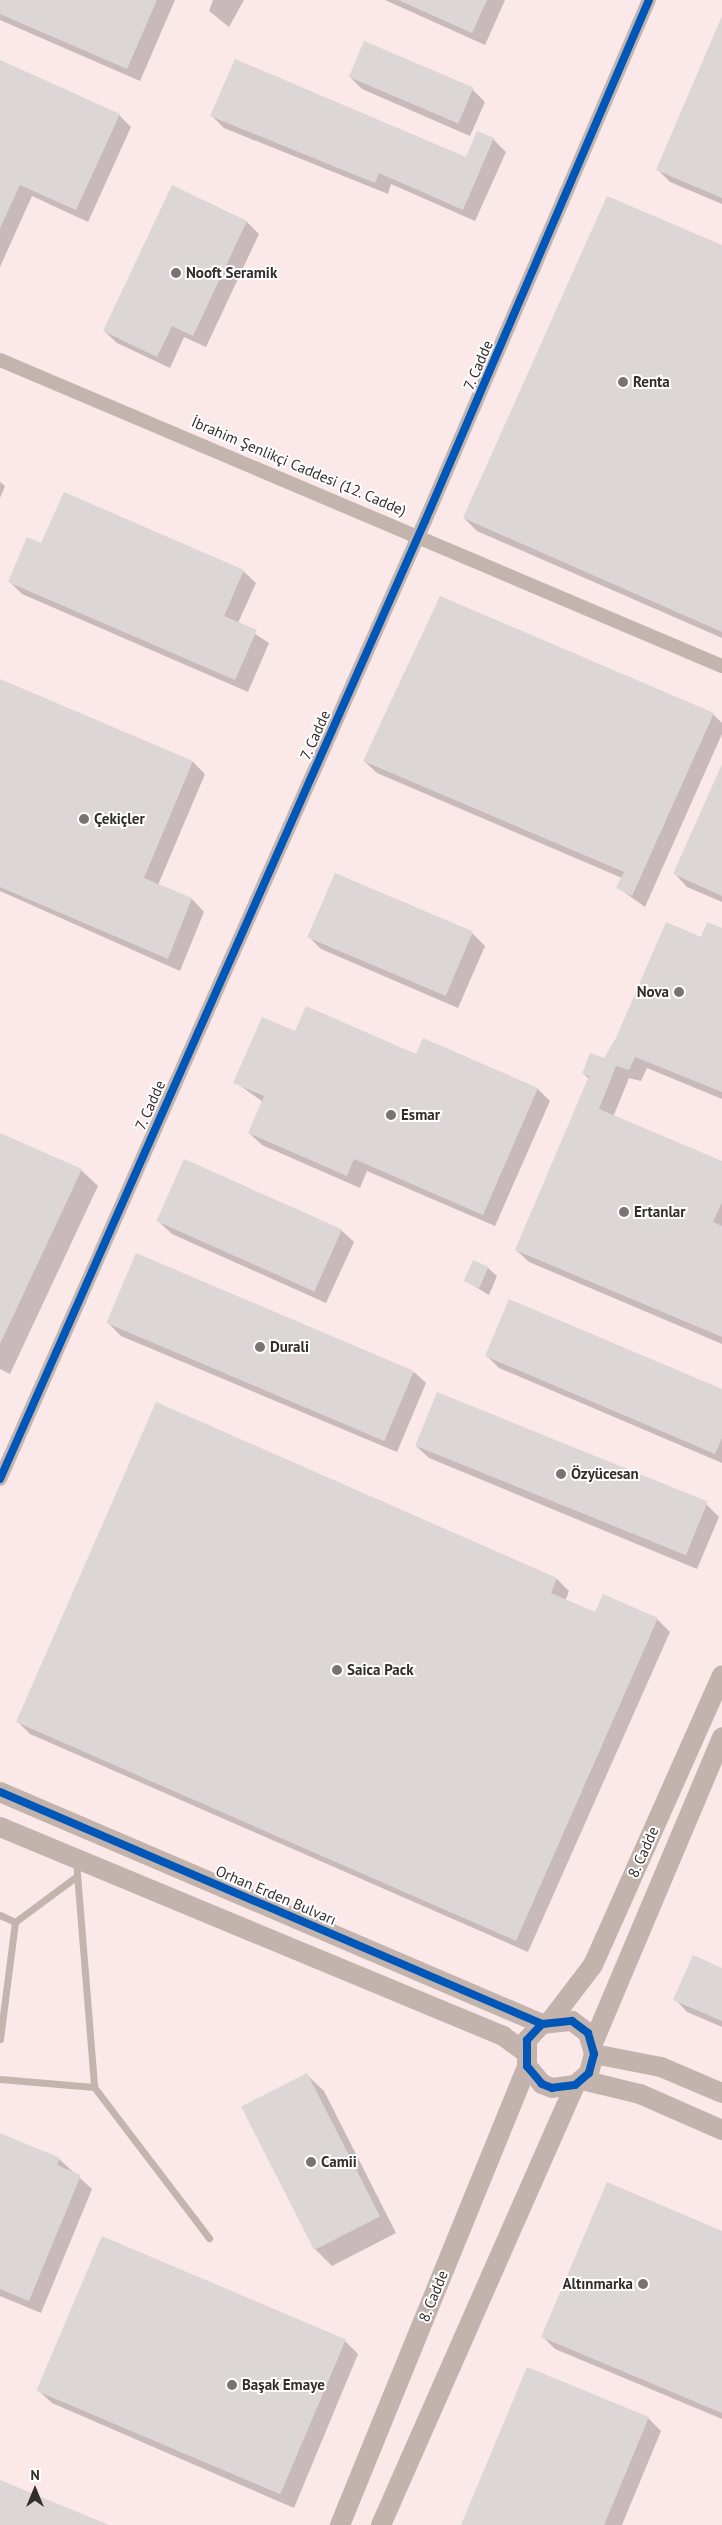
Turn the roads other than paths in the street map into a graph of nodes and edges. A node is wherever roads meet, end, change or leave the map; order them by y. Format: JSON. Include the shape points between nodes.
{"nodes":[{"id":1,"x":649,"y":0,"type":"edge"},
{"id":2,"x":0,"y":360,"type":"edge"},
{"id":3,"x":419,"y":534,"type":"junction"},
{"id":4,"x":722,"y":666,"type":"edge"},
{"id":5,"x":0,"y":1479,"type":"edge"},
{"id":6,"x":722,"y":1675,"type":"edge"},
{"id":7,"x":722,"y":1736,"type":"edge"},
{"id":8,"x":0,"y":1792,"type":"edge"},
{"id":9,"x":0,"y":1827,"type":"edge"},
{"id":10,"x":77,"y":1867,"type":"junction"},
{"id":11,"x":0,"y":1915,"type":"edge"},
{"id":12,"x":15,"y":1922,"type":"junction"},
{"id":13,"x":546,"y":2022,"type":"junction"},
{"id":14,"x":0,"y":2039,"type":"edge"},
{"id":15,"x":593,"y":2048,"type":"junction"},
{"id":16,"x":526,"y":2059,"type":"junction"},
{"id":17,"x":0,"y":2079,"type":"edge"},
{"id":18,"x":579,"y":2082,"type":"junction"},
{"id":19,"x":94,"y":2087,"type":"junction"},
{"id":20,"x":722,"y":2093,"type":"edge"},
{"id":21,"x":722,"y":2130,"type":"edge"},
{"id":22,"x":209,"y":2238,"type":"dead end"},
{"id":23,"x":340,"y":2525,"type":"edge"},
{"id":24,"x":381,"y":2525,"type":"edge"}],
"edges":[{"from":1,"to":3,"type":"street","name":"7. Cadde"},
{"from":2,"to":3,"type":"street","name":"İbrahim Şenlikçi Caddesi (12. Cadde)"},
{"from":3,"to":4,"type":"street","name":"İbrahim Şenlikçi Caddesi (12. Cadde)"},
{"from":3,"to":5,"type":"street","name":"7. Cadde"},
{"from":6,"to":13,"type":"street","name":"8. Cadde","via":[[593,1965]]},
{"from":7,"to":15,"type":"street","name":"8. Cadde"},
{"from":8,"to":13,"type":"street","name":"Orhan Erden Bulvarı"},
{"from":9,"to":10,"type":"street"},
{"from":10,"to":12,"type":"lane"},
{"from":10,"to":16,"type":"street","via":[[503,2036]]},
{"from":10,"to":19,"type":"lane"},
{"from":11,"to":12,"type":"lane"},
{"from":12,"to":14,"type":"lane"},
{"from":13,"to":15,"type":"street","name":"Orhan Erden Bulvarı","via":[[572,2021]]},
{"from":13,"to":16,"type":"street"},
{"from":15,"to":18,"type":"street"},
{"from":15,"to":20,"type":"street","via":[[661,2067]]},
{"from":16,"to":18,"type":"street","via":[[542,2084],[552,2088]]},
{"from":16,"to":23,"type":"street","name":"8. Cadde"},
{"from":17,"to":19,"type":"lane"},
{"from":18,"to":21,"type":"street","via":[[640,2094]]},
{"from":18,"to":24,"type":"street"},
{"from":19,"to":22,"type":"lane"}]}
